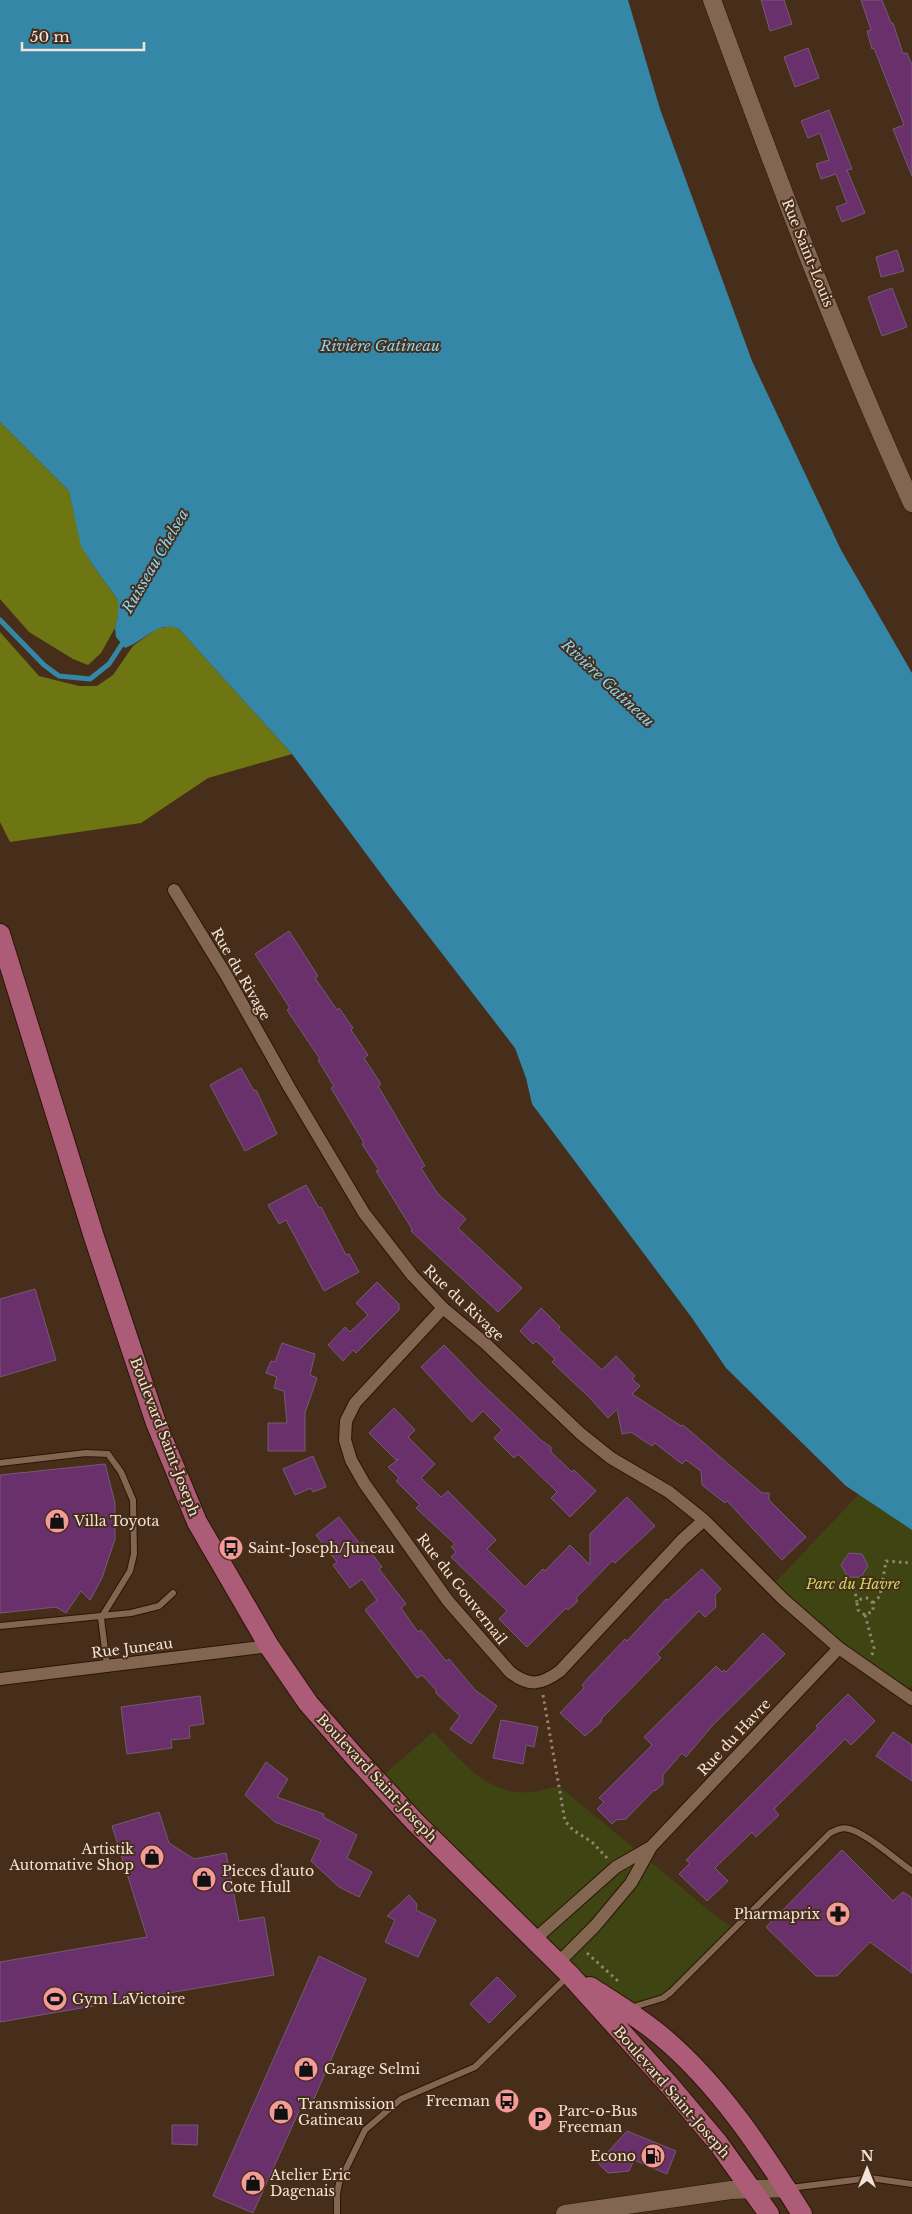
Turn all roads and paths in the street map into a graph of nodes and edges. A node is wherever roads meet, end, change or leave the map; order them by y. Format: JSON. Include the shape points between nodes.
{"nodes":[{"id":1,"x":712,"y":0,"type":"edge"},
{"id":2,"x":912,"y":502,"type":"edge"},
{"id":3,"x":174,"y":890,"type":"dead end"},
{"id":4,"x":0,"y":934,"type":"edge"},
{"id":5,"x":443,"y":1308,"type":"junction"},
{"id":6,"x":0,"y":1462,"type":"edge"},
{"id":7,"x":704,"y":1520,"type":"junction"},
{"id":8,"x":912,"y":1563,"type":"edge"},
{"id":9,"x":852,"y":1581,"type":"dead end"},
{"id":10,"x":173,"y":1594,"type":"dead end"},
{"id":11,"x":873,"y":1602,"type":"junction"},
{"id":12,"x":857,"y":1603,"type":"junction"},
{"id":13,"x":865,"y":1615,"type":"junction"},
{"id":14,"x":101,"y":1618,"type":"junction"},
{"id":15,"x":0,"y":1626,"type":"edge"},
{"id":16,"x":269,"y":1646,"type":"junction"},
{"id":17,"x":839,"y":1648,"type":"junction"},
{"id":18,"x":107,"y":1666,"type":"junction"},
{"id":19,"x":868,"y":1667,"type":"junction"},
{"id":20,"x":0,"y":1679,"type":"edge"},
{"id":21,"x":541,"y":1682,"type":"junction"},
{"id":22,"x":912,"y":1699,"type":"edge"},
{"id":23,"x":651,"y":1847,"type":"junction"},
{"id":24,"x":616,"y":1867,"type":"junction"},
{"id":25,"x":912,"y":1871,"type":"edge"},
{"id":26,"x":534,"y":1940,"type":"junction"},
{"id":27,"x":564,"y":1969,"type":"junction"},
{"id":28,"x":624,"y":2009,"type":"junction"},
{"id":29,"x":912,"y":2184,"type":"edge"},
{"id":30,"x":752,"y":2188,"type":"junction"},
{"id":31,"x":787,"y":2188,"type":"junction"},
{"id":32,"x":337,"y":2214,"type":"edge"},
{"id":33,"x":565,"y":2214,"type":"edge"},
{"id":34,"x":769,"y":2214,"type":"edge"},
{"id":35,"x":802,"y":2214,"type":"edge"}],
"edges":[{"from":1,"to":2,"type":"main road","name":"Rue Saint-Louis","via":[[783,193]]},
{"from":3,"to":5,"type":"street","name":"Rue du Rivage","via":[[364,1213],[395,1256]]},
{"from":4,"to":16,"type":"main road","name":"Boulevard Saint-Joseph","via":[[94,1237],[159,1432],[197,1522]]},
{"from":5,"to":7,"type":"street","name":"Rue du Rivage","via":[[600,1451],[658,1484]]},
{"from":5,"to":21,"type":"street","name":"Rue du Gouvernail","via":[[355,1403],[346,1421],[347,1449],[364,1484],[448,1601],[510,1672],[520,1680]]},
{"from":6,"to":14,"type":"lane","via":[[86,1453],[108,1454],[121,1472],[133,1500],[134,1554],[130,1571]]},
{"from":7,"to":17,"type":"street","name":"Rue du Rivage","via":[[783,1599]]},
{"from":7,"to":21,"type":"street","via":[[560,1671]]},
{"from":8,"to":11,"type":"path","via":[[886,1561],[880,1596]]},
{"from":9,"to":12,"type":"path"},
{"from":10,"to":14,"type":"lane","via":[[159,1606]]},
{"from":11,"to":12,"type":"path","via":[[863,1598]]},
{"from":11,"to":13,"type":"path","via":[[873,1611]]},
{"from":12,"to":13,"type":"path","via":[[858,1610]]},
{"from":13,"to":19,"type":"path","via":[[874,1648]]},
{"from":14,"to":15,"type":"lane"},
{"from":14,"to":18,"type":"lane"},
{"from":16,"to":18,"type":"street","name":"Rue Juneau"},
{"from":16,"to":26,"type":"main road","name":"Boulevard Saint-Joseph","via":[[308,1703],[355,1757],[415,1822]]},
{"from":17,"to":19,"type":"street","name":"Rue du Rivage"},
{"from":17,"to":23,"type":"street","name":"Rue du Havre"},
{"from":18,"to":20,"type":"street","name":"Rue Juneau"},
{"from":19,"to":22,"type":"street","name":"Rue du Rivage"},
{"from":21,"to":24,"type":"path","via":[[565,1821]]},
{"from":23,"to":24,"type":"street","name":"Rue du Havre"},
{"from":23,"to":27,"type":"street","name":"Rue du Havre","via":[[631,1883]]},
{"from":24,"to":26,"type":"street","name":"Rue du Havre"},
{"from":25,"to":28,"type":"lane","via":[[861,1834],[850,1829],[837,1829],[663,1998]]},
{"from":26,"to":27,"type":"main road","name":"Boulevard Saint-Joseph"},
{"from":27,"to":28,"type":"main road","name":"Boulevard Saint-Joseph"},
{"from":27,"to":30,"type":"main road","name":"Boulevard Saint-Joseph","via":[[697,2118]]},
{"from":27,"to":32,"type":"lane","via":[[475,2068],[400,2099],[365,2130],[339,2184]]},
{"from":28,"to":31,"type":"main road","name":"Boulevard Saint-Joseph","via":[[659,2034],[696,2071],[732,2112]]},
{"from":29,"to":31,"type":"lane","via":[[870,2178]]},
{"from":30,"to":31,"type":"main road"},
{"from":30,"to":33,"type":"main road"},
{"from":30,"to":34,"type":"main road","name":"Boulevard Saint-Joseph"},
{"from":31,"to":35,"type":"main road","name":"Boulevard Saint-Joseph"}]}
